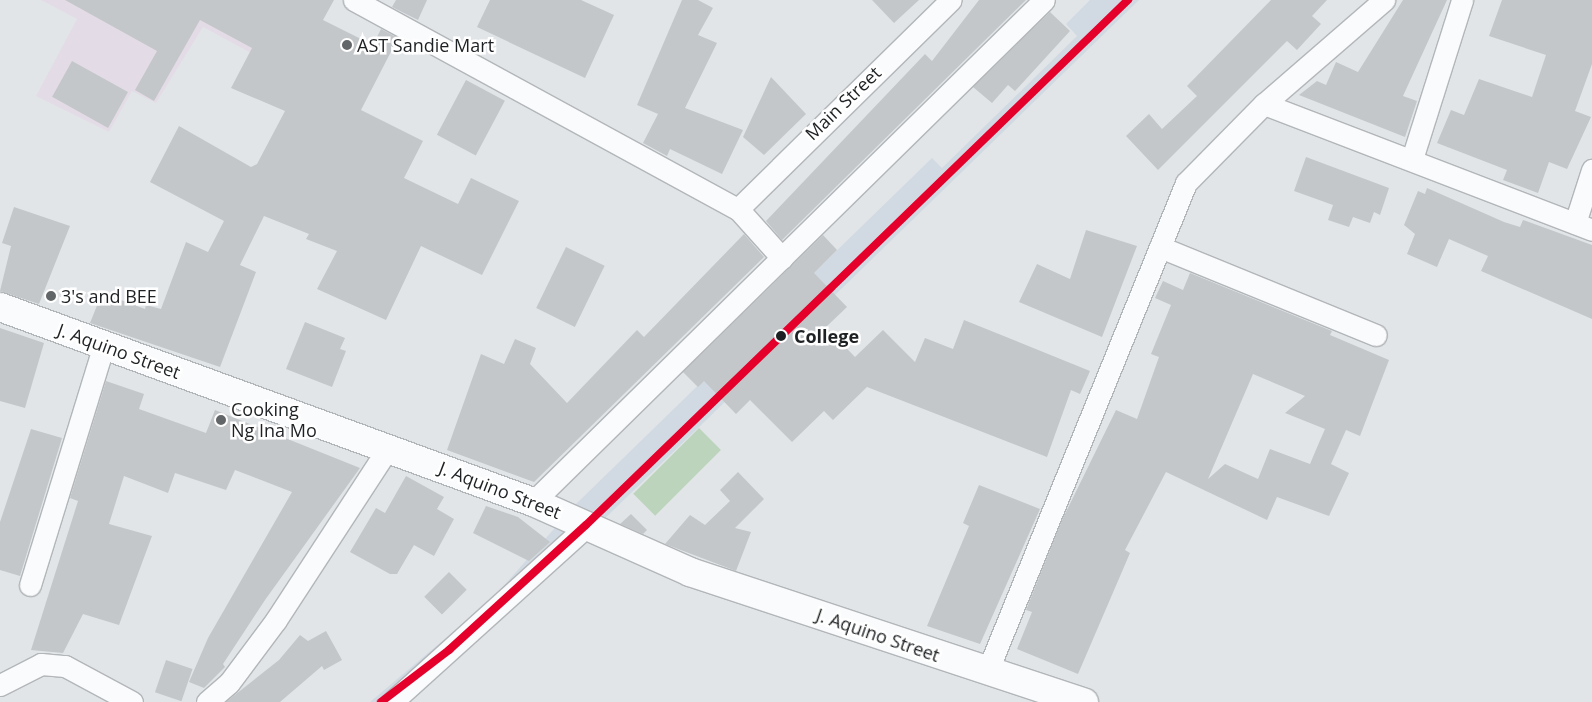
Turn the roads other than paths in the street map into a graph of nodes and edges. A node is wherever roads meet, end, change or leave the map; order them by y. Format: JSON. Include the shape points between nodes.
{"nodes":[{"id":1,"x":354,"y":0,"type":"edge"},
{"id":2,"x":1044,"y":0,"type":"edge"},
{"id":3,"x":1384,"y":0,"type":"edge"},
{"id":4,"x":1462,"y":0,"type":"edge"},
{"id":5,"x":948,"y":1,"type":"edge"},
{"id":6,"x":1264,"y":104,"type":"junction"},
{"id":7,"x":1412,"y":159,"type":"junction"},
{"id":8,"x":1592,"y":170,"type":"edge"},
{"id":9,"x":738,"y":209,"type":"junction"},
{"id":10,"x":1584,"y":227,"type":"edge"},
{"id":11,"x":1160,"y":246,"type":"junction"},
{"id":12,"x":782,"y":258,"type":"junction"},
{"id":13,"x":0,"y":307,"type":"edge"},
{"id":14,"x":1376,"y":335,"type":"dead end"},
{"id":15,"x":103,"y":347,"type":"junction"},
{"id":16,"x":388,"y":448,"type":"junction"},
{"id":17,"x":534,"y":502,"type":"junction"},
{"id":18,"x":588,"y":526,"type":"junction"},
{"id":19,"x":30,"y":585,"type":"dead end"},
{"id":20,"x":987,"y":672,"type":"junction"},
{"id":21,"x":0,"y":684,"type":"edge"},
{"id":22,"x":132,"y":702,"type":"edge"},
{"id":23,"x":207,"y":702,"type":"edge"},
{"id":24,"x":392,"y":702,"type":"edge"},
{"id":25,"x":1084,"y":702,"type":"edge"}],
"edges":[{"from":1,"to":9,"type":"street"},
{"from":2,"to":12,"type":"street"},
{"from":3,"to":6,"type":"street"},
{"from":4,"to":7,"type":"street"},
{"from":5,"to":9,"type":"street","name":"Main Street"},
{"from":6,"to":7,"type":"street"},
{"from":6,"to":11,"type":"street","via":[[1186,183]]},
{"from":7,"to":10,"type":"street"},
{"from":8,"to":10,"type":"street"},
{"from":9,"to":12,"type":"street"},
{"from":11,"to":14,"type":"street"},
{"from":11,"to":20,"type":"street"},
{"from":12,"to":17,"type":"street"},
{"from":13,"to":15,"type":"street","name":"J. Aquino Street"},
{"from":15,"to":16,"type":"street","name":"J. Aquino Street"},
{"from":15,"to":19,"type":"street"},
{"from":16,"to":17,"type":"street","name":"J. Aquino Street"},
{"from":16,"to":23,"type":"street","via":[[276,620],[229,683]]},
{"from":17,"to":18,"type":"street","name":"J. Aquino Street"},
{"from":18,"to":20,"type":"street","name":"J. Aquino Street","via":[[690,572]]},
{"from":18,"to":24,"type":"street"},
{"from":20,"to":25,"type":"street","name":"J. Aquino Street"},
{"from":21,"to":22,"type":"street","via":[[41,664],[65,666]]}]}
